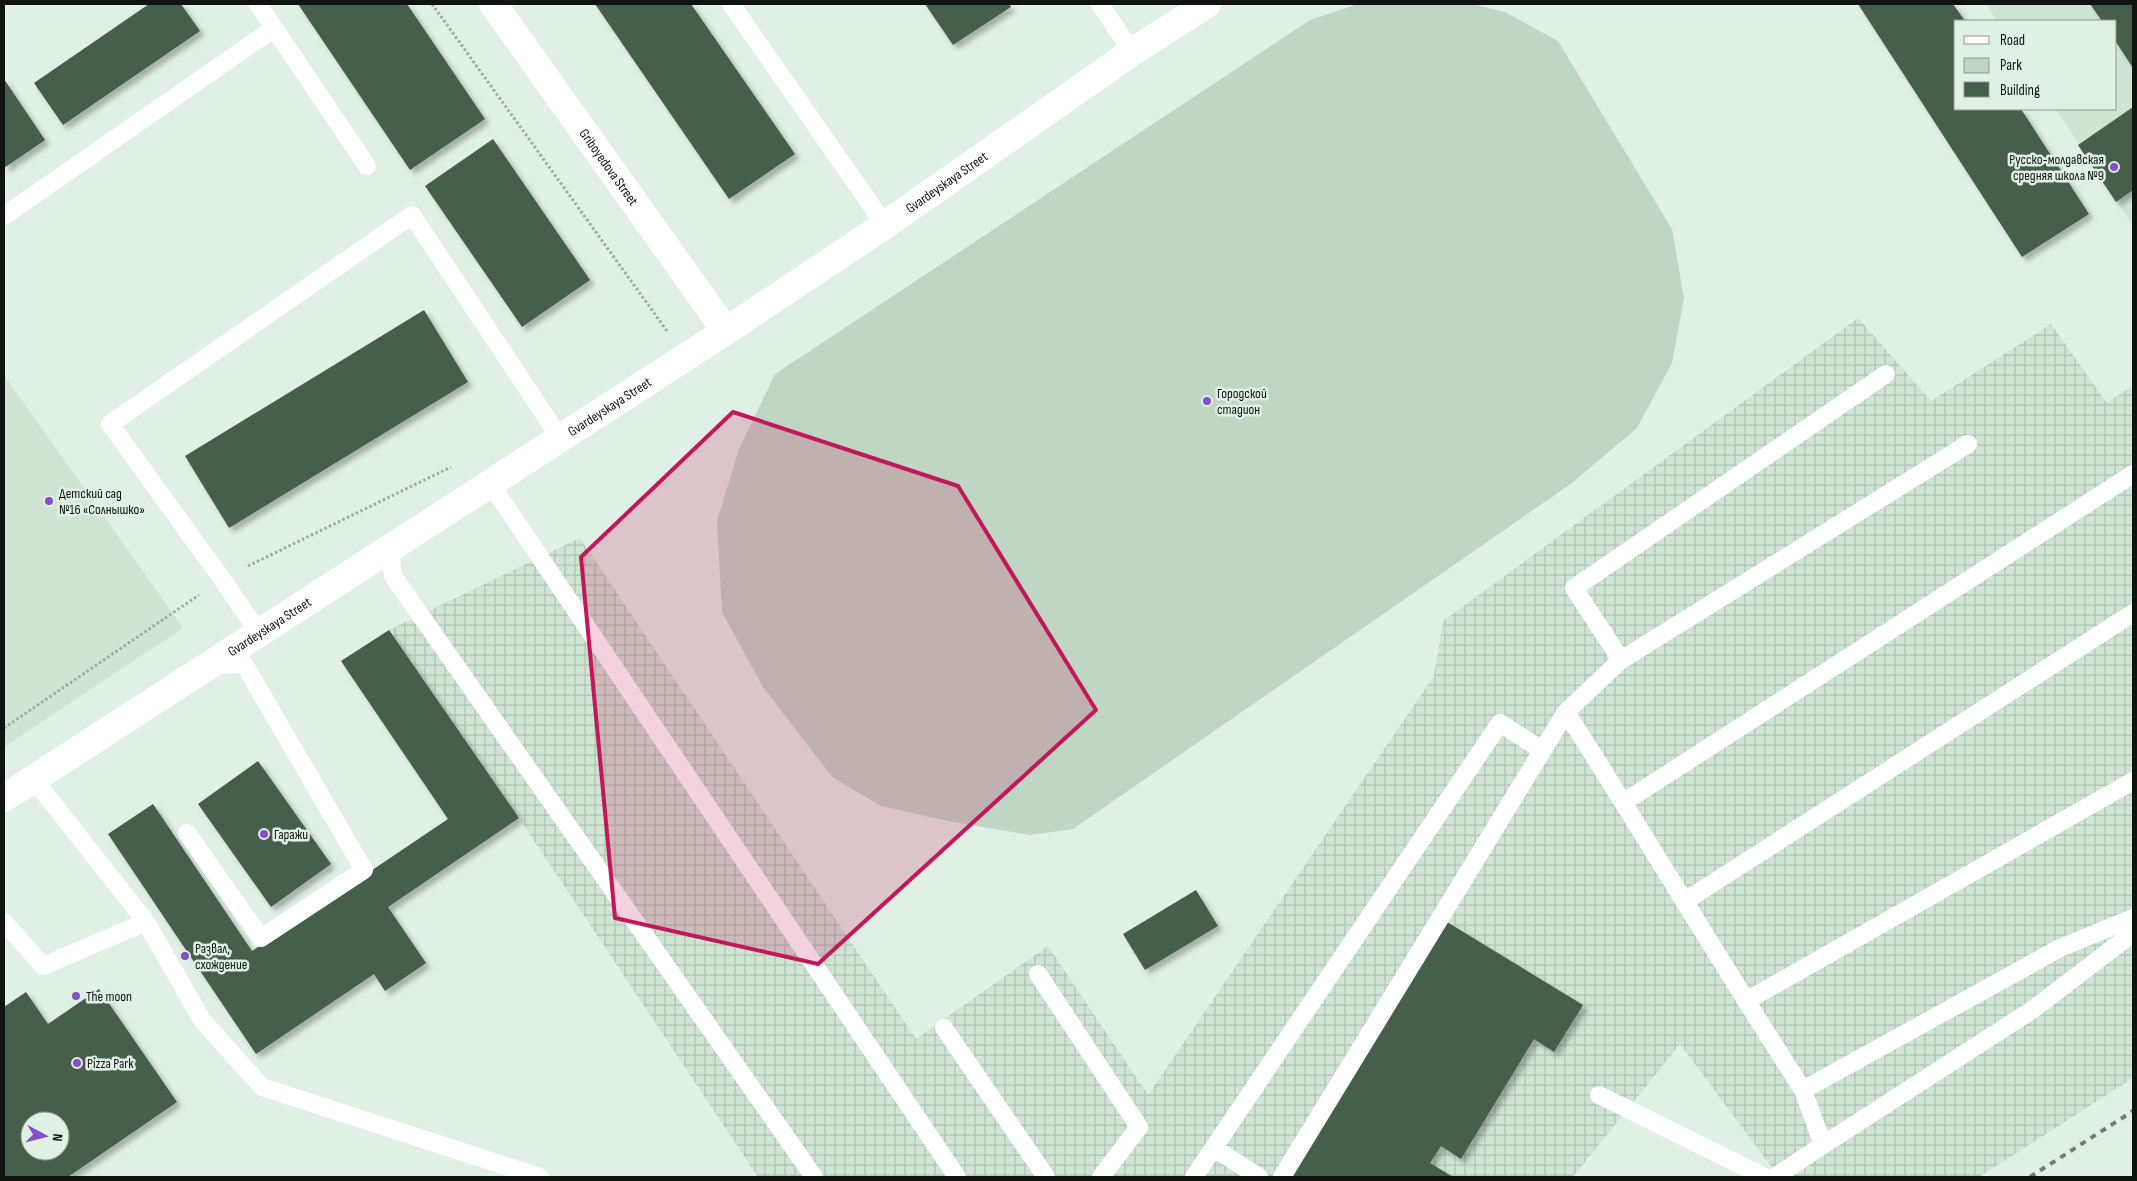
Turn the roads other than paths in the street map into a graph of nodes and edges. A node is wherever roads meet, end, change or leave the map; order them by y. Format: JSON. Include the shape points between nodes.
{"nodes":[{"id":1,"x":258,"y":4,"type":"edge"},
{"id":2,"x":494,"y":4,"type":"edge"},
{"id":3,"x":731,"y":4,"type":"edge"},
{"id":4,"x":1100,"y":4,"type":"edge"},
{"id":5,"x":1207,"y":4,"type":"edge"},
{"id":6,"x":273,"y":29,"type":"junction"},
{"id":7,"x":1132,"y":52,"type":"junction"},
{"id":8,"x":367,"y":166,"type":"dead end"},
{"id":9,"x":4,"y":216,"type":"edge"},
{"id":10,"x":885,"y":226,"type":"junction"},
{"id":11,"x":726,"y":331,"type":"junction"},
{"id":12,"x":1886,"y":374,"type":"dead end"},
{"id":13,"x":560,"y":438,"type":"junction"},
{"id":14,"x":1968,"y":444,"type":"dead end"},
{"id":15,"x":2133,"y":474,"type":"edge"},
{"id":16,"x":490,"y":483,"type":"junction"},
{"id":17,"x":390,"y":548,"type":"junction"},
{"id":18,"x":2133,"y":613,"type":"edge"},
{"id":19,"x":258,"y":633,"type":"junction"},
{"id":20,"x":1621,"y":660,"type":"junction"},
{"id":21,"x":209,"y":665,"type":"junction"},
{"id":22,"x":1566,"y":712,"type":"junction"},
{"id":23,"x":1542,"y":750,"type":"junction"},
{"id":24,"x":30,"y":781,"type":"junction"},
{"id":25,"x":2133,"y":781,"type":"edge"},
{"id":26,"x":4,"y":798,"type":"edge"},
{"id":27,"x":1624,"y":802,"type":"junction"},
{"id":28,"x":187,"y":833,"type":"dead end"},
{"id":29,"x":1686,"y":901,"type":"junction"},
{"id":30,"x":2133,"y":918,"type":"edge"},
{"id":31,"x":4,"y":922,"type":"edge"},
{"id":32,"x":146,"y":922,"type":"junction"},
{"id":33,"x":2133,"y":933,"type":"edge"},
{"id":34,"x":1038,"y":974,"type":"dead end"},
{"id":35,"x":1746,"y":1001,"type":"junction"},
{"id":36,"x":944,"y":1028,"type":"dead end"},
{"id":37,"x":1803,"y":1090,"type":"junction"},
{"id":38,"x":1598,"y":1095,"type":"dead end"},
{"id":39,"x":1823,"y":1145,"type":"junction"},
{"id":40,"x":1214,"y":1148,"type":"junction"},
{"id":41,"x":540,"y":1177,"type":"edge"},
{"id":42,"x":814,"y":1177,"type":"edge"},
{"id":43,"x":957,"y":1177,"type":"edge"},
{"id":44,"x":1046,"y":1177,"type":"edge"},
{"id":45,"x":1101,"y":1177,"type":"edge"},
{"id":46,"x":1194,"y":1177,"type":"edge"},
{"id":47,"x":1259,"y":1177,"type":"edge"},
{"id":48,"x":1282,"y":1177,"type":"edge"},
{"id":49,"x":1765,"y":1177,"type":"edge"},
{"id":50,"x":1775,"y":1177,"type":"edge"}],
"edges":[{"from":1,"to":6,"type":"lane"},
{"from":2,"to":11,"type":"street","name":"Griboyedova Street"},
{"from":3,"to":10,"type":"lane"},
{"from":4,"to":7,"type":"lane"},
{"from":5,"to":7,"type":"street","name":"Gvardeyskaya Street"},
{"from":6,"to":8,"type":"lane"},
{"from":6,"to":9,"type":"lane"},
{"from":7,"to":10,"type":"street","name":"Gvardeyskaya Street"},
{"from":10,"to":11,"type":"street","name":"Gvardeyskaya Street"},
{"from":11,"to":13,"type":"street","name":"Gvardeyskaya Street"},
{"from":12,"to":20,"type":"lane","via":[[1574,588]]},
{"from":13,"to":16,"type":"street","name":"Gvardeyskaya Street"},
{"from":13,"to":19,"type":"lane","via":[[412,215],[110,424]]},
{"from":14,"to":20,"type":"lane"},
{"from":15,"to":27,"type":"lane"},
{"from":16,"to":17,"type":"street","name":"Gvardeyskaya Street"},
{"from":16,"to":43,"type":"lane"},
{"from":17,"to":19,"type":"street","name":"Gvardeyskaya Street"},
{"from":17,"to":42,"type":"lane","via":[[393,576]]},
{"from":18,"to":29,"type":"lane"},
{"from":19,"to":21,"type":"street","name":"Gvardeyskaya Street"},
{"from":20,"to":22,"type":"lane"},
{"from":21,"to":24,"type":"street","name":"Gvardeyskaya Street"},
{"from":21,"to":28,"type":"lane","via":[[244,664],[364,870],[260,938]]},
{"from":22,"to":23,"type":"lane"},
{"from":22,"to":27,"type":"lane"},
{"from":23,"to":40,"type":"lane","via":[[1500,723]]},
{"from":23,"to":48,"type":"lane"},
{"from":24,"to":26,"type":"street","name":"Gvardeyskaya Street"},
{"from":24,"to":32,"type":"lane","via":[[43,791]]},
{"from":25,"to":35,"type":"lane"},
{"from":27,"to":29,"type":"lane"},
{"from":29,"to":35,"type":"lane"},
{"from":30,"to":37,"type":"lane","via":[[2060,948]]},
{"from":31,"to":32,"type":"lane","via":[[43,966]]},
{"from":32,"to":41,"type":"lane","via":[[202,1020],[262,1087]]},
{"from":33,"to":39,"type":"lane","via":[[2032,1010]]},
{"from":34,"to":45,"type":"lane","via":[[1139,1127]]},
{"from":35,"to":37,"type":"lane"},
{"from":36,"to":44,"type":"lane"},
{"from":37,"to":39,"type":"lane"},
{"from":38,"to":49,"type":"lane"},
{"from":39,"to":50,"type":"lane"},
{"from":40,"to":46,"type":"lane"},
{"from":40,"to":47,"type":"lane"}]}
